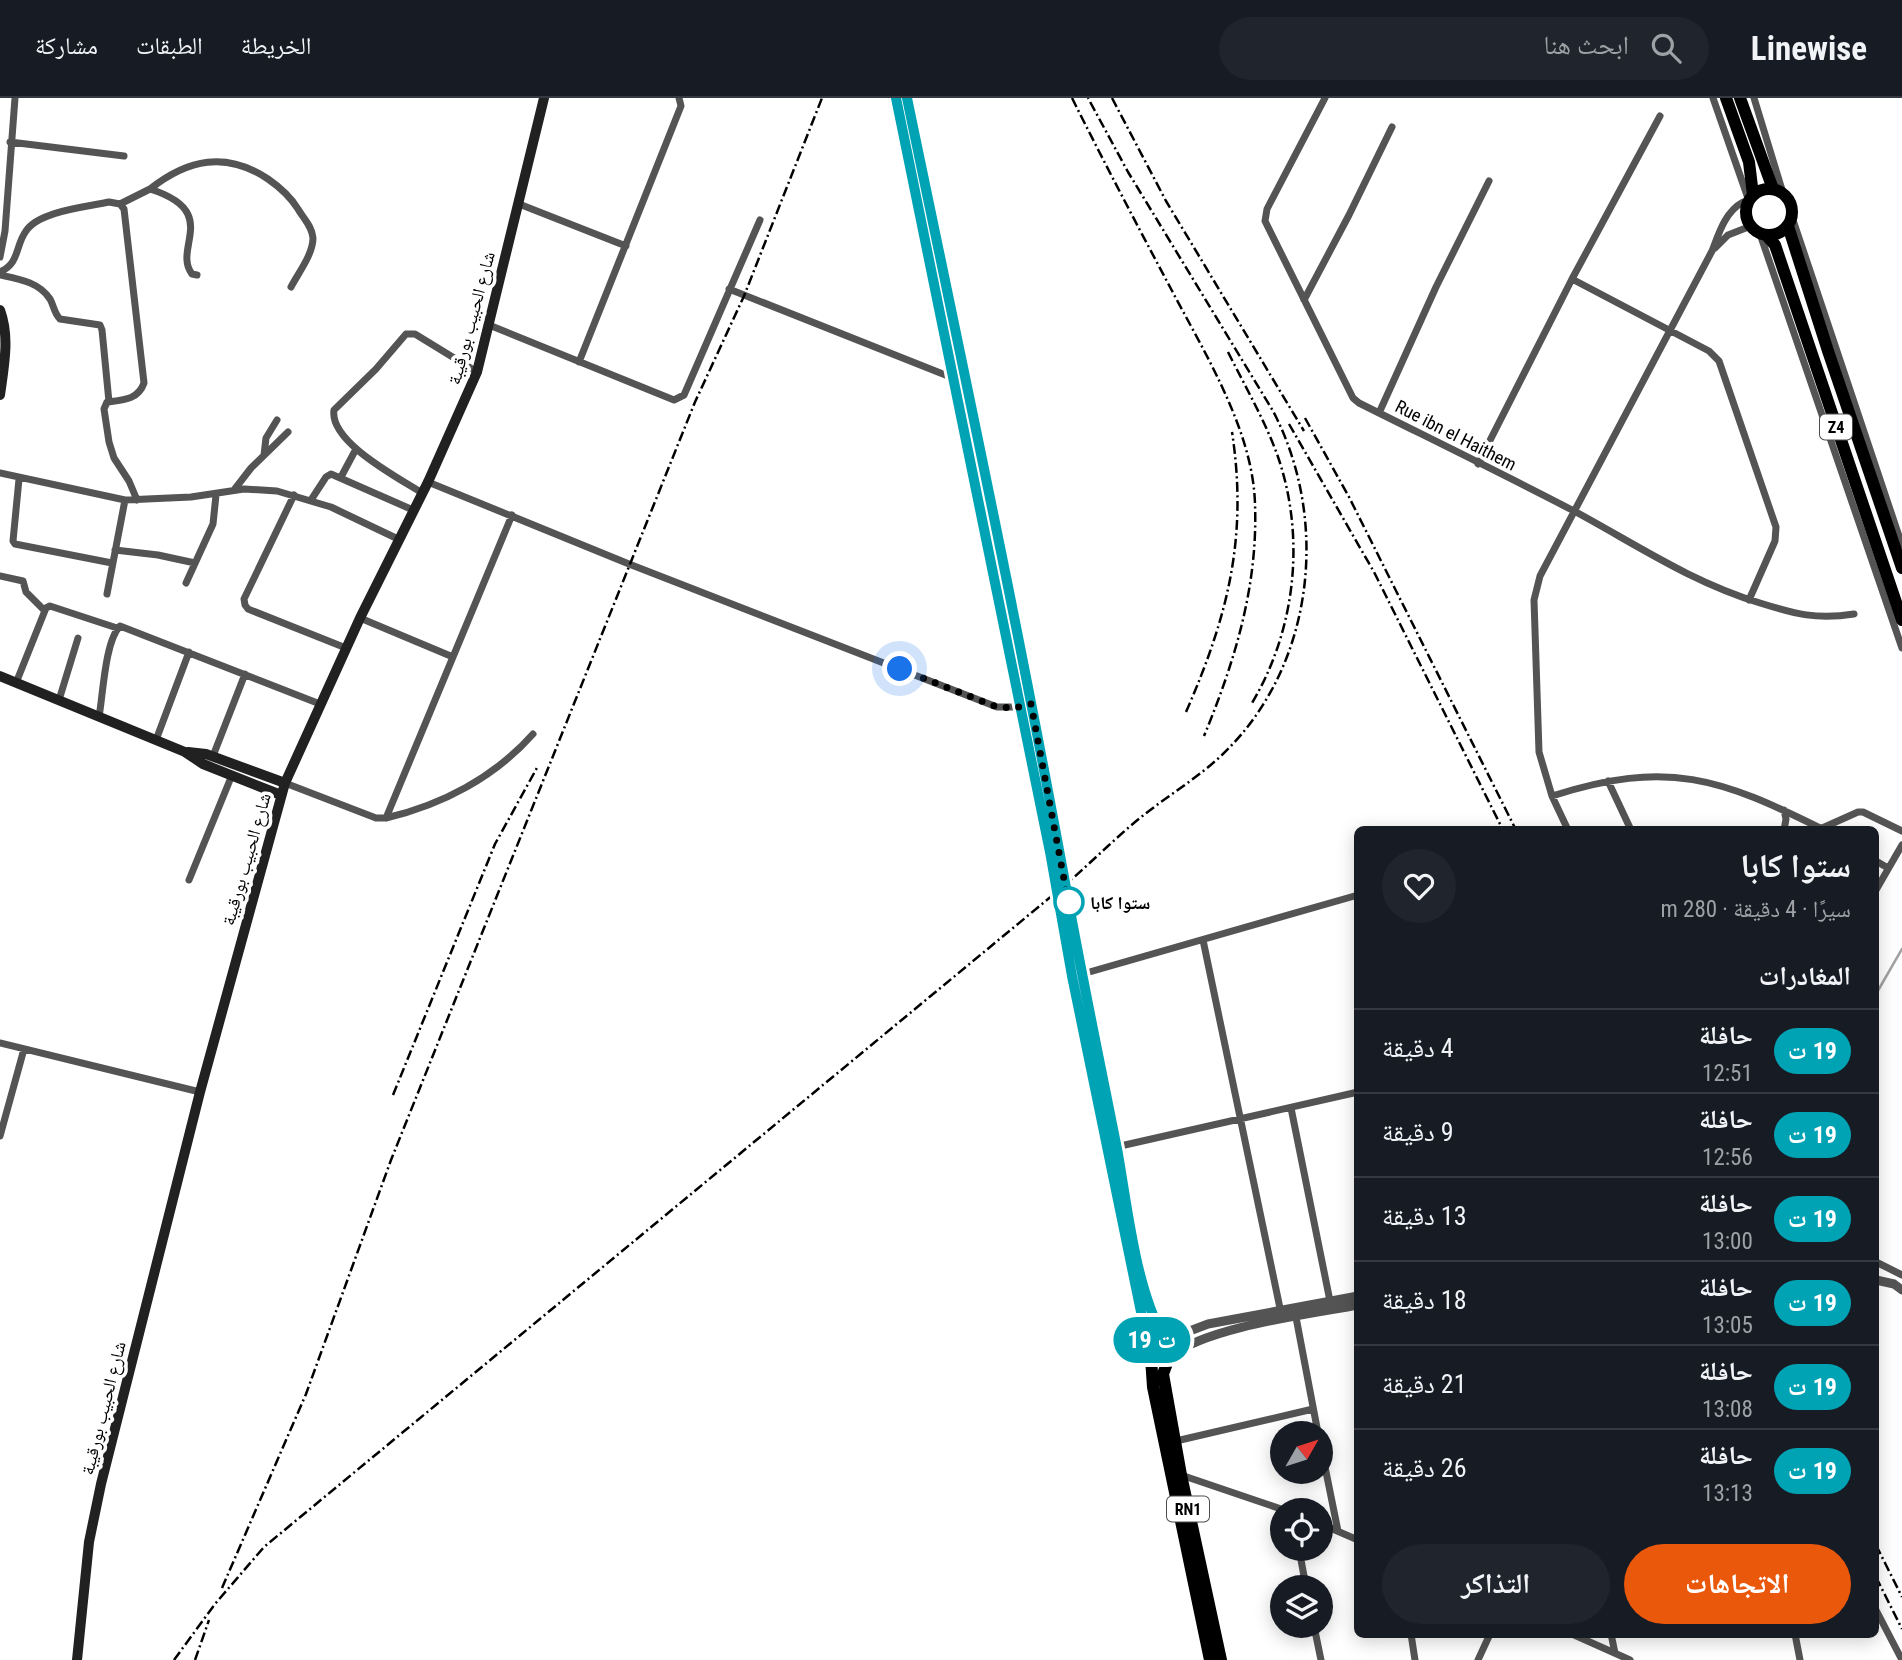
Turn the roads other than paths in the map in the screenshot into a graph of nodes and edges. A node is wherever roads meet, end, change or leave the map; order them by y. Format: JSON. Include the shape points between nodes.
{"nodes":[{"id":1,"x":15,"y":98,"type":"edge"},
{"id":2,"x":544,"y":98,"type":"edge"},
{"id":3,"x":679,"y":98,"type":"edge"},
{"id":4,"x":896,"y":98,"type":"edge"},
{"id":5,"x":907,"y":98,"type":"edge"},
{"id":6,"x":1325,"y":98,"type":"edge"},
{"id":7,"x":1713,"y":98,"type":"edge"},
{"id":8,"x":1726,"y":98,"type":"edge"},
{"id":9,"x":1740,"y":98,"type":"edge"},
{"id":10,"x":1754,"y":98,"type":"edge"},
{"id":11,"x":1660,"y":116,"type":"dead end"},
{"id":12,"x":1392,"y":127,"type":"dead end"},
{"id":13,"x":10,"y":142,"type":"junction"},
{"id":14,"x":124,"y":156,"type":"dead end"},
{"id":15,"x":1489,"y":181,"type":"dead end"},
{"id":16,"x":150,"y":189,"type":"junction"},
{"id":17,"x":1778,"y":191,"type":"junction"},
{"id":18,"x":1750,"y":200,"type":"junction"},
{"id":19,"x":120,"y":204,"type":"junction"},
{"id":20,"x":519,"y":204,"type":"junction"},
{"id":21,"x":760,"y":220,"type":"dead end"},
{"id":22,"x":1790,"y":222,"type":"junction"},
{"id":23,"x":1760,"y":232,"type":"junction"},
{"id":24,"x":626,"y":246,"type":"junction"},
{"id":25,"x":1712,"y":251,"type":"junction"},
{"id":26,"x":0,"y":257,"type":"edge"},
{"id":27,"x":0,"y":273,"type":"edge"},
{"id":28,"x":197,"y":275,"type":"dead end"},
{"id":29,"x":1572,"y":279,"type":"junction"},
{"id":30,"x":291,"y":286,"type":"dead end"},
{"id":31,"x":729,"y":289,"type":"junction"},
{"id":32,"x":1304,"y":300,"type":"junction"},
{"id":33,"x":0,"y":310,"type":"edge"},
{"id":34,"x":489,"y":325,"type":"junction"},
{"id":35,"x":1670,"y":331,"type":"junction"},
{"id":36,"x":579,"y":362,"type":"junction"},
{"id":37,"x":477,"y":372,"type":"junction"},
{"id":38,"x":959,"y":379,"type":"junction"},
{"id":39,"x":0,"y":395,"type":"edge"},
{"id":40,"x":109,"y":402,"type":"junction"},
{"id":41,"x":1379,"y":413,"type":"junction"},
{"id":42,"x":277,"y":420,"type":"dead end"},
{"id":43,"x":288,"y":432,"type":"dead end"},
{"id":44,"x":356,"y":449,"type":"junction"},
{"id":45,"x":263,"y":456,"type":"junction"},
{"id":46,"x":1478,"y":464,"type":"junction"},
{"id":47,"x":0,"y":473,"type":"edge"},
{"id":48,"x":341,"y":477,"type":"junction"},
{"id":49,"x":19,"y":479,"type":"junction"},
{"id":50,"x":425,"y":488,"type":"junction"},
{"id":51,"x":234,"y":490,"type":"junction"},
{"id":52,"x":216,"y":495,"type":"junction"},
{"id":53,"x":294,"y":495,"type":"junction"},
{"id":54,"x":125,"y":500,"type":"junction"},
{"id":55,"x":137,"y":500,"type":"junction"},
{"id":56,"x":311,"y":500,"type":"junction"},
{"id":57,"x":414,"y":510,"type":"junction"},
{"id":58,"x":1574,"y":512,"type":"junction"},
{"id":59,"x":512,"y":515,"type":"junction"},
{"id":60,"x":398,"y":539,"type":"junction"},
{"id":61,"x":1902,"y":545,"type":"edge"},
{"id":62,"x":115,"y":550,"type":"junction"},
{"id":63,"x":195,"y":562,"type":"junction"},
{"id":64,"x":113,"y":563,"type":"junction"},
{"id":65,"x":1902,"y":568,"type":"edge"},
{"id":66,"x":0,"y":576,"type":"edge"},
{"id":67,"x":186,"y":583,"type":"dead end"},
{"id":68,"x":107,"y":594,"type":"dead end"},
{"id":69,"x":1749,"y":600,"type":"junction"},
{"id":70,"x":44,"y":610,"type":"junction"},
{"id":71,"x":1854,"y":614,"type":"dead end"},
{"id":72,"x":360,"y":618,"type":"junction"},
{"id":73,"x":1902,"y":620,"type":"edge"},
{"id":74,"x":117,"y":628,"type":"junction"},
{"id":75,"x":78,"y":638,"type":"dead end"},
{"id":76,"x":345,"y":648,"type":"junction"},
{"id":77,"x":1902,"y":648,"type":"edge"},
{"id":78,"x":188,"y":652,"type":"junction"},
{"id":79,"x":453,"y":656,"type":"junction"},
{"id":80,"x":245,"y":674,"type":"junction"},
{"id":81,"x":0,"y":676,"type":"edge"},
{"id":82,"x":16,"y":682,"type":"junction"},
{"id":83,"x":59,"y":700,"type":"junction"},
{"id":84,"x":320,"y":704,"type":"junction"},
{"id":85,"x":1026,"y":706,"type":"junction"},
{"id":86,"x":99,"y":717,"type":"junction"},
{"id":87,"x":533,"y":734,"type":"dead end"},
{"id":88,"x":156,"y":740,"type":"junction"},
{"id":89,"x":185,"y":752,"type":"junction"},
{"id":90,"x":213,"y":756,"type":"junction"},
{"id":91,"x":232,"y":775,"type":"junction"},
{"id":92,"x":1608,"y":781,"type":"junction"},
{"id":93,"x":285,"y":783,"type":"junction"},
{"id":94,"x":281,"y":795,"type":"junction"},
{"id":95,"x":1552,"y":796,"type":"junction"},
{"id":96,"x":1784,"y":810,"type":"junction"},
{"id":97,"x":386,"y":818,"type":"junction"},
{"id":98,"x":1566,"y":826,"type":"edge"},
{"id":99,"x":1630,"y":826,"type":"edge"},
{"id":100,"x":1785,"y":826,"type":"edge"},
{"id":101,"x":1816,"y":826,"type":"edge"},
{"id":102,"x":1828,"y":826,"type":"edge"},
{"id":103,"x":1902,"y":831,"type":"edge"},
{"id":104,"x":1902,"y":845,"type":"edge"},
{"id":105,"x":1879,"y":863,"type":"edge"},
{"id":106,"x":1888,"y":868,"type":"junction"},
{"id":107,"x":189,"y":880,"type":"dead end"},
{"id":108,"x":1879,"y":884,"type":"edge"},
{"id":109,"x":1354,"y":896,"type":"edge"},
{"id":110,"x":1203,"y":940,"type":"junction"},
{"id":111,"x":1077,"y":975,"type":"junction"},
{"id":112,"x":0,"y":1043,"type":"edge"},
{"id":113,"x":24,"y":1049,"type":"junction"},
{"id":114,"x":200,"y":1092,"type":"junction"},
{"id":115,"x":1354,"y":1095,"type":"edge"},
{"id":116,"x":1291,"y":1108,"type":"junction"},
{"id":117,"x":1240,"y":1119,"type":"junction"},
{"id":118,"x":0,"y":1136,"type":"edge"},
{"id":119,"x":1116,"y":1147,"type":"junction"},
{"id":120,"x":1879,"y":1264,"type":"edge"},
{"id":121,"x":1902,"y":1275,"type":"edge"},
{"id":122,"x":1879,"y":1281,"type":"edge"},
{"id":123,"x":1899,"y":1285,"type":"edge"},
{"id":124,"x":1354,"y":1297,"type":"edge"},
{"id":125,"x":1354,"y":1305,"type":"edge"},
{"id":126,"x":1331,"y":1306,"type":"junction"},
{"id":127,"x":1295,"y":1313,"type":"junction"},
{"id":128,"x":1281,"y":1315,"type":"junction"},
{"id":129,"x":1165,"y":1339,"type":"junction"},
{"id":130,"x":1149,"y":1352,"type":"junction"},
{"id":131,"x":1169,"y":1358,"type":"junction"},
{"id":132,"x":1313,"y":1409,"type":"junction"},
{"id":133,"x":1316,"y":1421,"type":"edge"},
{"id":134,"x":1176,"y":1441,"type":"junction"},
{"id":135,"x":1181,"y":1475,"type":"junction"},
{"id":136,"x":1328,"y":1484,"type":"edge"},
{"id":137,"x":1270,"y":1505,"type":"edge"},
{"id":138,"x":1333,"y":1529,"type":"edge"},
{"id":139,"x":1338,"y":1531,"type":"junction"},
{"id":140,"x":1354,"y":1538,"type":"edge"},
{"id":141,"x":1879,"y":1616,"type":"edge"},
{"id":142,"x":1316,"y":1638,"type":"edge"},
{"id":143,"x":1412,"y":1638,"type":"edge"},
{"id":144,"x":1488,"y":1638,"type":"edge"},
{"id":145,"x":1582,"y":1638,"type":"edge"},
{"id":146,"x":1612,"y":1638,"type":"edge"},
{"id":147,"x":1796,"y":1638,"type":"edge"},
{"id":148,"x":1615,"y":1653,"type":"junction"},
{"id":149,"x":77,"y":1660,"type":"edge"},
{"id":150,"x":1210,"y":1660,"type":"edge"},
{"id":151,"x":1221,"y":1660,"type":"edge"},
{"id":152,"x":1321,"y":1660,"type":"edge"},
{"id":153,"x":1415,"y":1660,"type":"edge"},
{"id":154,"x":1478,"y":1660,"type":"edge"},
{"id":155,"x":1630,"y":1660,"type":"edge"},
{"id":156,"x":1800,"y":1660,"type":"edge"},
{"id":157,"x":1902,"y":1660,"type":"edge"}],
"edges":[{"from":1,"to":13,"type":"street"},
{"from":2,"to":20,"type":"main road","name":"شارع الحبيب بورقيبة"},
{"from":3,"to":24,"type":"street","via":[[681,106]]},
{"from":4,"to":38,"type":"main road","number":"RN1"},
{"from":5,"to":38,"type":"main road","number":"RN1"},
{"from":6,"to":32,"type":"street","name":"Rue ibn el Haithem","via":[[1265,216]]},
{"from":7,"to":18,"type":"street"},
{"from":8,"to":18,"type":"main road","via":[[1749,162]]},
{"from":9,"to":17,"type":"main road"},
{"from":10,"to":17,"type":"street"},
{"from":11,"to":29,"type":"street"},
{"from":12,"to":32,"type":"street"},
{"from":13,"to":14,"type":"street"},
{"from":13,"to":26,"type":"street"},
{"from":15,"to":41,"type":"street"},
{"from":16,"to":19,"type":"street"},
{"from":16,"to":28,"type":"street","via":[[173,201],[190,219],[187,264]]},
{"from":16,"to":30,"type":"street","via":[[191,165],[231,162],[254,169],[286,192],[312,232],[308,256]]},
{"from":17,"to":18,"type":"main road","via":[[1760,190]]},
{"from":17,"to":22,"type":"main road","via":[[1791,205]]},
{"from":18,"to":23,"type":"main road","via":[[1746,215]]},
{"from":18,"to":25,"type":"street","via":[[1731,212]]},
{"from":19,"to":27,"type":"street","via":[[109,202],[40,218],[25,232],[13,264]]},
{"from":19,"to":40,"type":"street","via":[[130,251],[144,383],[135,396]]},
{"from":20,"to":24,"type":"street"},
{"from":20,"to":34,"type":"main road","name":"شارع الحبيب بورقيبة"},
{"from":21,"to":31,"type":"street"},
{"from":22,"to":23,"type":"main road","via":[[1775,235]]},
{"from":22,"to":61,"type":"street"},
{"from":22,"to":65,"type":"main road","number":"Z4","via":[[1828,351]]},
{"from":23,"to":25,"type":"street","via":[[1723,238]]},
{"from":23,"to":73,"type":"main road","number":"Z4","via":[[1775,245]]},
{"from":23,"to":77,"type":"street"},
{"from":24,"to":36,"type":"street"},
{"from":25,"to":35,"type":"street"},
{"from":27,"to":40,"type":"street","via":[[38,287],[60,319],[100,325]]},
{"from":29,"to":35,"type":"street"},
{"from":29,"to":46,"type":"street"},
{"from":31,"to":36,"type":"street","via":[[679,399]]},
{"from":31,"to":38,"type":"street"},
{"from":32,"to":41,"type":"street","name":"Rue ibn el Haithem","via":[[1353,398]]},
{"from":33,"to":39,"type":"main road","via":[[6,356]]},
{"from":34,"to":36,"type":"street"},
{"from":34,"to":37,"type":"main road","name":"شارع الحبيب بورقيبة"},
{"from":35,"to":58,"type":"street"},
{"from":35,"to":69,"type":"street","via":[[1719,361],[1776,527]]},
{"from":37,"to":44,"type":"street","via":[[415,334],[402,336],[334,410],[341,432]]},
{"from":37,"to":50,"type":"main road","name":"شارع الحبيب بورقيبة"},
{"from":38,"to":85,"type":"main road","number":"RN1"},
{"from":40,"to":55,"type":"street","via":[[104,409],[109,442]]},
{"from":41,"to":46,"type":"street","name":"Rue ibn el Haithem"},
{"from":42,"to":45,"type":"street","via":[[266,438]]},
{"from":43,"to":45,"type":"street"},
{"from":44,"to":48,"type":"street"},
{"from":44,"to":50,"type":"street"},
{"from":45,"to":51,"type":"street"},
{"from":46,"to":58,"type":"street","name":"Rue ibn el Haithem"},
{"from":47,"to":49,"type":"street"},
{"from":48,"to":56,"type":"street","via":[[326,477]]},
{"from":48,"to":57,"type":"street"},
{"from":49,"to":54,"type":"street"},
{"from":49,"to":64,"type":"street","via":[[15,544]]},
{"from":50,"to":57,"type":"main road","name":"شارع الحبيب بورقيبة"},
{"from":50,"to":59,"type":"street"},
{"from":51,"to":52,"type":"street"},
{"from":51,"to":53,"type":"street"},
{"from":52,"to":55,"type":"street"},
{"from":52,"to":63,"type":"street","via":[[213,524]]},
{"from":53,"to":56,"type":"street"},
{"from":53,"to":76,"type":"street","via":[[245,605]]},
{"from":54,"to":55,"type":"street"},
{"from":54,"to":62,"type":"street"},
{"from":56,"to":60,"type":"street"},
{"from":57,"to":60,"type":"main road","name":"شارع الحبيب بورقيبة"},
{"from":58,"to":69,"type":"street","name":"Rue ibn el Haithem","via":[[1701,582]]},
{"from":58,"to":95,"type":"street","via":[[1540,576],[1534,600],[1539,752]]},
{"from":59,"to":79,"type":"street"},
{"from":59,"to":85,"type":"street","via":[[997,707]]},
{"from":60,"to":72,"type":"main road","name":"شارع الحبيب بورقيبة"},
{"from":62,"to":63,"type":"street"},
{"from":62,"to":64,"type":"street"},
{"from":63,"to":67,"type":"street"},
{"from":64,"to":68,"type":"street"},
{"from":66,"to":70,"type":"street","via":[[23,581],[26,592]]},
{"from":69,"to":71,"type":"street","name":"Rue ibn el Haithem","via":[[1803,616]]},
{"from":70,"to":74,"type":"street","via":[[50,607]]},
{"from":70,"to":82,"type":"street"},
{"from":72,"to":76,"type":"main road","name":"شارع الحبيب بورقيبة"},
{"from":72,"to":79,"type":"street"},
{"from":74,"to":78,"type":"street","via":[[123,626]]},
{"from":74,"to":86,"type":"street"},
{"from":75,"to":83,"type":"street"},
{"from":76,"to":84,"type":"main road","name":"شارع الحبيب بورقيبة"},
{"from":78,"to":80,"type":"street"},
{"from":78,"to":88,"type":"street"},
{"from":79,"to":97,"type":"street"},
{"from":80,"to":84,"type":"street"},
{"from":80,"to":90,"type":"street"},
{"from":81,"to":82,"type":"main road"},
{"from":82,"to":83,"type":"main road"},
{"from":83,"to":86,"type":"main road"},
{"from":84,"to":93,"type":"main road","name":"شارع الحبيب بورقيبة"},
{"from":85,"to":111,"type":"main road","number":"RN1"},
{"from":86,"to":88,"type":"main road"},
{"from":87,"to":97,"type":"street","via":[[489,775]]},
{"from":88,"to":89,"type":"main road"},
{"from":89,"to":90,"type":"main road"},
{"from":89,"to":91,"type":"main road"},
{"from":90,"to":93,"type":"main road"},
{"from":91,"to":94,"type":"main road"},
{"from":91,"to":107,"type":"street"},
{"from":92,"to":95,"type":"street"},
{"from":92,"to":96,"type":"street","via":[[1693,778]]},
{"from":92,"to":99,"type":"street"},
{"from":93,"to":94,"type":"main road","name":"شارع الحبيب بورقيبة"},
{"from":93,"to":97,"type":"street"},
{"from":94,"to":114,"type":"main road","name":"شارع الحبيب بورقيبة"},
{"from":95,"to":98,"type":"street"},
{"from":96,"to":100,"type":"street"},
{"from":96,"to":101,"type":"street"},
{"from":102,"to":103,"type":"street","via":[[1863,812]]},
{"from":104,"to":106,"type":"street"},
{"from":105,"to":106,"type":"street"},
{"from":106,"to":108,"type":"street"},
{"from":109,"to":110,"type":"street"},
{"from":110,"to":111,"type":"street"},
{"from":110,"to":117,"type":"street"},
{"from":111,"to":119,"type":"main road","number":"RN1"},
{"from":111,"to":130,"type":"main road","number":"RN1"},
{"from":112,"to":113,"type":"street"},
{"from":113,"to":114,"type":"street"},
{"from":113,"to":118,"type":"street"},
{"from":114,"to":149,"type":"main road","name":"شارع الحبيب بورقيبة","via":[[101,1484],[89,1542]]},
{"from":115,"to":116,"type":"street"},
{"from":116,"to":117,"type":"street"},
{"from":116,"to":126,"type":"street"},
{"from":117,"to":119,"type":"street"},
{"from":117,"to":128,"type":"street"},
{"from":119,"to":129,"type":"main road","number":"RN1","via":[[1146,1292]]},
{"from":120,"to":121,"type":"street"},
{"from":122,"to":123,"type":"street"},
{"from":124,"to":126,"type":"street"},
{"from":125,"to":126,"type":"street"},
{"from":126,"to":127,"type":"street"},
{"from":127,"to":128,"type":"street"},
{"from":127,"to":132,"type":"street"},
{"from":128,"to":129,"type":"street","via":[[1208,1324]]},
{"from":128,"to":131,"type":"street","via":[[1213,1335]]},
{"from":129,"to":130,"type":"main road","via":[[1153,1339]]},
{"from":129,"to":131,"type":"main road","number":"RN1","via":[[1171,1346]]},
{"from":130,"to":131,"type":"main road","via":[[1162,1362]]},
{"from":130,"to":150,"type":"main road","number":"RN1"},
{"from":131,"to":134,"type":"main road","number":"RN1","via":[[1163,1374]]},
{"from":132,"to":133,"type":"street"},
{"from":132,"to":134,"type":"street"},
{"from":134,"to":135,"type":"main road","number":"RN1"},
{"from":135,"to":137,"type":"street"},
{"from":135,"to":151,"type":"main road","number":"RN1"},
{"from":136,"to":139,"type":"street"},
{"from":138,"to":139,"type":"street"},
{"from":139,"to":140,"type":"street"},
{"from":141,"to":157,"type":"street"},
{"from":142,"to":152,"type":"street"},
{"from":143,"to":153,"type":"street"},
{"from":144,"to":154,"type":"street"},
{"from":145,"to":148,"type":"street"},
{"from":146,"to":148,"type":"street"},
{"from":147,"to":156,"type":"street"},
{"from":148,"to":155,"type":"street"}]}
